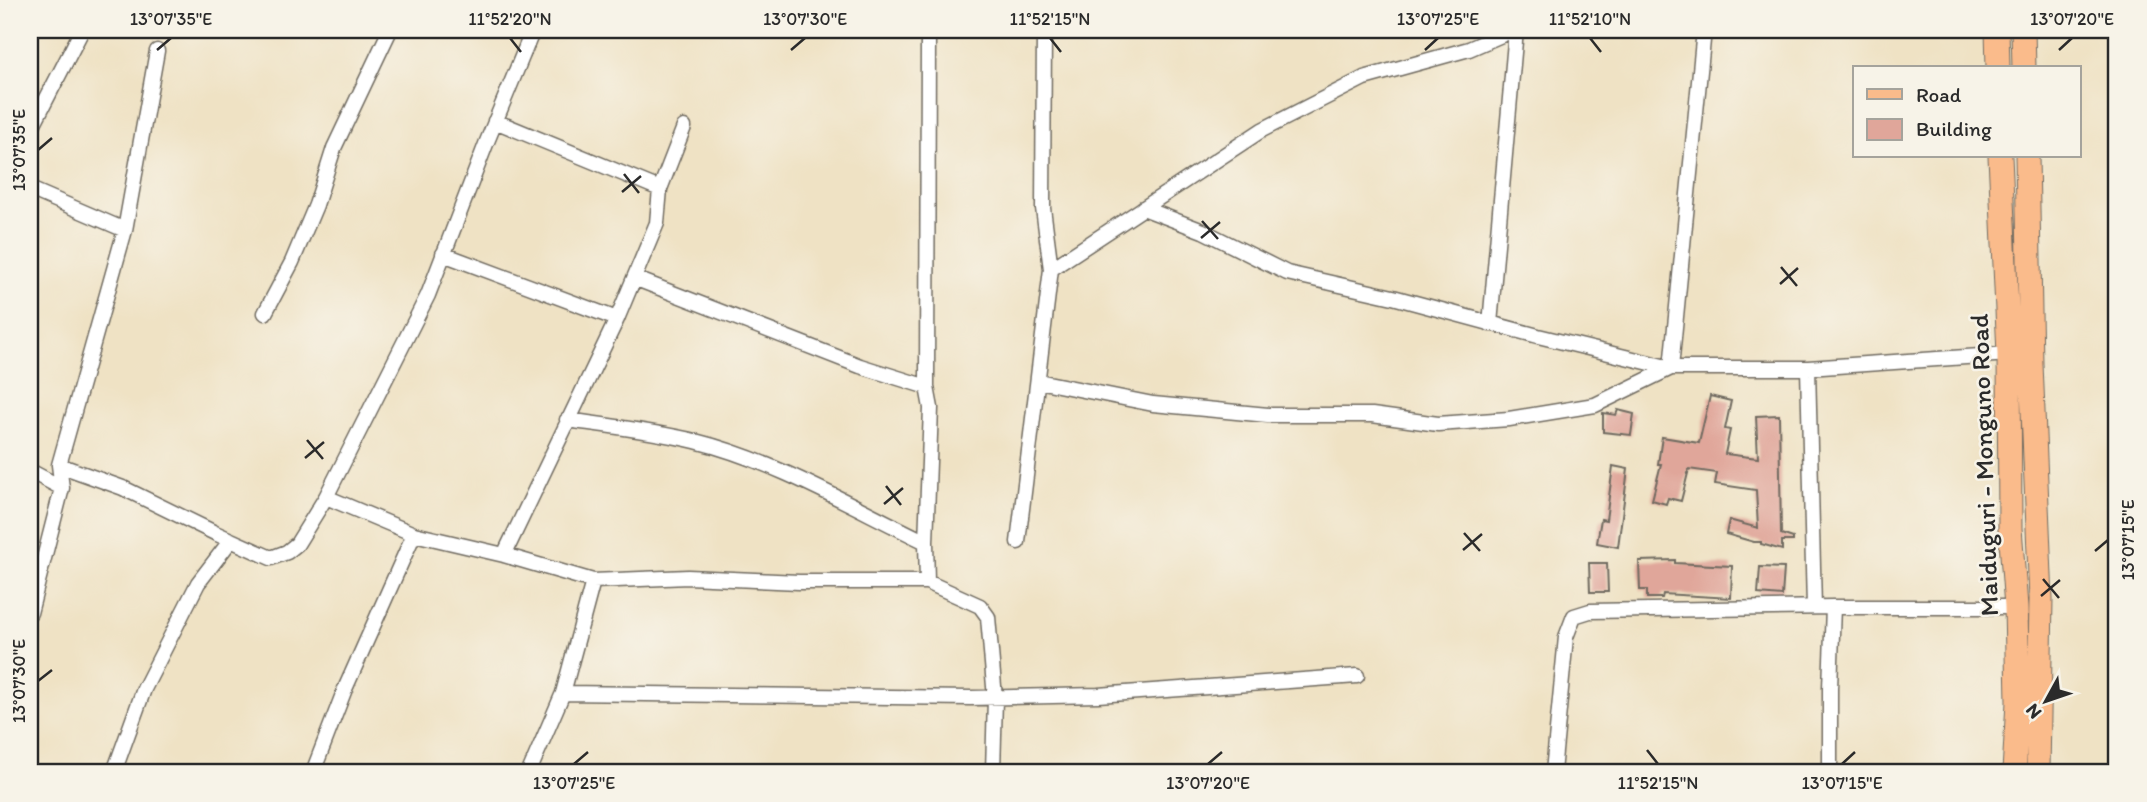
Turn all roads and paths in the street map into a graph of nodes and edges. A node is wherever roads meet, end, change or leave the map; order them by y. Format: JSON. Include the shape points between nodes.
{"nodes":[{"id":1,"x":82,"y":30,"type":"edge"},
{"id":2,"x":390,"y":30,"type":"edge"},
{"id":3,"x":533,"y":30,"type":"edge"},
{"id":4,"x":928,"y":30,"type":"edge"},
{"id":5,"x":1044,"y":30,"type":"edge"},
{"id":6,"x":1515,"y":30,"type":"edge"},
{"id":7,"x":1703,"y":30,"type":"edge"},
{"id":8,"x":1997,"y":30,"type":"edge"},
{"id":9,"x":2023,"y":30,"type":"edge"},
{"id":10,"x":157,"y":51,"type":"dead end"},
{"id":11,"x":1998,"y":66,"type":"edge"},
{"id":12,"x":2024,"y":66,"type":"edge"},
{"id":13,"x":495,"y":121,"type":"junction"},
{"id":14,"x":684,"y":127,"type":"dead end"},
{"id":15,"x":30,"y":131,"type":"edge"},
{"id":16,"x":2000,"y":158,"type":"edge"},
{"id":17,"x":2027,"y":158,"type":"edge"},
{"id":18,"x":30,"y":189,"type":"edge"},
{"id":19,"x":660,"y":189,"type":"junction"},
{"id":20,"x":1143,"y":208,"type":"junction"},
{"id":21,"x":125,"y":230,"type":"junction"},
{"id":22,"x":443,"y":254,"type":"junction"},
{"id":23,"x":1051,"y":270,"type":"junction"},
{"id":24,"x":634,"y":278,"type":"junction"},
{"id":25,"x":265,"y":313,"type":"dead end"},
{"id":26,"x":617,"y":319,"type":"junction"},
{"id":27,"x":1490,"y":324,"type":"junction"},
{"id":28,"x":2009,"y":355,"type":"junction"},
{"id":29,"x":1671,"y":368,"type":"junction"},
{"id":30,"x":1808,"y":368,"type":"junction"},
{"id":31,"x":1038,"y":381,"type":"junction"},
{"id":32,"x":927,"y":387,"type":"junction"},
{"id":33,"x":567,"y":420,"type":"junction"},
{"id":34,"x":59,"y":465,"type":"junction"},
{"id":35,"x":30,"y":471,"type":"edge"},
{"id":36,"x":62,"y":488,"type":"junction"},
{"id":37,"x":326,"y":498,"type":"junction"},
{"id":38,"x":414,"y":534,"type":"junction"},
{"id":39,"x":231,"y":540,"type":"junction"},
{"id":40,"x":926,"y":542,"type":"junction"},
{"id":41,"x":1018,"y":542,"type":"dead end"},
{"id":42,"x":504,"y":555,"type":"junction"},
{"id":43,"x":593,"y":581,"type":"junction"},
{"id":44,"x":927,"y":582,"type":"junction"},
{"id":45,"x":1814,"y":607,"type":"junction"},
{"id":46,"x":1833,"y":607,"type":"junction"},
{"id":47,"x":2016,"y":607,"type":"junction"},
{"id":48,"x":30,"y":612,"type":"edge"},
{"id":49,"x":1357,"y":676,"type":"dead end"},
{"id":50,"x":564,"y":693,"type":"junction"},
{"id":51,"x":995,"y":698,"type":"junction"},
{"id":52,"x":114,"y":772,"type":"edge"},
{"id":53,"x":313,"y":772,"type":"edge"},
{"id":54,"x":529,"y":772,"type":"edge"},
{"id":55,"x":993,"y":772,"type":"edge"},
{"id":56,"x":1553,"y":772,"type":"edge"},
{"id":57,"x":1830,"y":772,"type":"edge"},
{"id":58,"x":2014,"y":772,"type":"edge"},
{"id":59,"x":2039,"y":772,"type":"edge"}],
"edges":[{"from":1,"to":15,"type":"street"},
{"from":2,"to":25,"type":"street","via":[[334,148],[292,262]]},
{"from":3,"to":13,"type":"street"},
{"from":4,"to":32,"type":"street"},
{"from":5,"to":23,"type":"street","via":[[1043,208]]},
{"from":6,"to":20,"type":"street","via":[[1469,49],[1364,78],[1262,130]]},
{"from":6,"to":27,"type":"street"},
{"from":7,"to":29,"type":"street"},
{"from":8,"to":11,"type":"main road"},
{"from":9,"to":12,"type":"main road"},
{"from":10,"to":21,"type":"street"},
{"from":13,"to":19,"type":"street"},
{"from":13,"to":22,"type":"street"},
{"from":14,"to":19,"type":"street"},
{"from":16,"to":28,"type":"main road","name":"Maiduguri - Monguno Road"},
{"from":17,"to":59,"type":"main road","name":"Maiduguri - Monguno Road","via":[[2041,599]]},
{"from":18,"to":21,"type":"street"},
{"from":19,"to":24,"type":"street","via":[[657,223]]},
{"from":20,"to":23,"type":"street"},
{"from":20,"to":27,"type":"street","via":[[1203,231],[1287,273]]},
{"from":21,"to":34,"type":"street"},
{"from":22,"to":26,"type":"street"},
{"from":22,"to":37,"type":"street","via":[[428,295]]},
{"from":23,"to":31,"type":"street"},
{"from":24,"to":26,"type":"street"},
{"from":24,"to":32,"type":"street","via":[[860,366]]},
{"from":26,"to":33,"type":"street"},
{"from":27,"to":29,"type":"street"},
{"from":28,"to":30,"type":"street"},
{"from":28,"to":47,"type":"main road","name":"Maiduguri - Monguno Road","via":[[2010,528]]},
{"from":29,"to":30,"type":"street"},
{"from":29,"to":31,"type":"street","via":[[1595,405],[1509,419],[1438,424],[1372,415],[1268,415],[1153,404]]},
{"from":30,"to":45,"type":"street"},
{"from":31,"to":41,"type":"street"},
{"from":32,"to":40,"type":"street"},
{"from":33,"to":40,"type":"street","via":[[696,442],[772,467]]},
{"from":33,"to":42,"type":"street"},
{"from":34,"to":36,"type":"street"},
{"from":34,"to":39,"type":"street","via":[[123,488]]},
{"from":35,"to":36,"type":"street"},
{"from":36,"to":48,"type":"street"},
{"from":37,"to":38,"type":"street"},
{"from":37,"to":39,"type":"street","via":[[287,552],[271,558]]},
{"from":38,"to":42,"type":"street"},
{"from":38,"to":53,"type":"street"},
{"from":39,"to":52,"type":"street","via":[[198,583],[144,689]]},
{"from":40,"to":44,"type":"street"},
{"from":42,"to":43,"type":"street"},
{"from":43,"to":44,"type":"street","via":[[688,577]]},
{"from":43,"to":50,"type":"street"},
{"from":44,"to":51,"type":"street","via":[[980,606],[988,617]]},
{"from":45,"to":46,"type":"street"},
{"from":45,"to":56,"type":"street","via":[[1590,611],[1574,616],[1566,637]]},
{"from":46,"to":47,"type":"street"},
{"from":46,"to":57,"type":"street"},
{"from":47,"to":58,"type":"main road","name":"Maiduguri - Monguno Road"},
{"from":49,"to":51,"type":"street"},
{"from":50,"to":51,"type":"street"},
{"from":50,"to":54,"type":"street"},
{"from":51,"to":55,"type":"street"}]}
